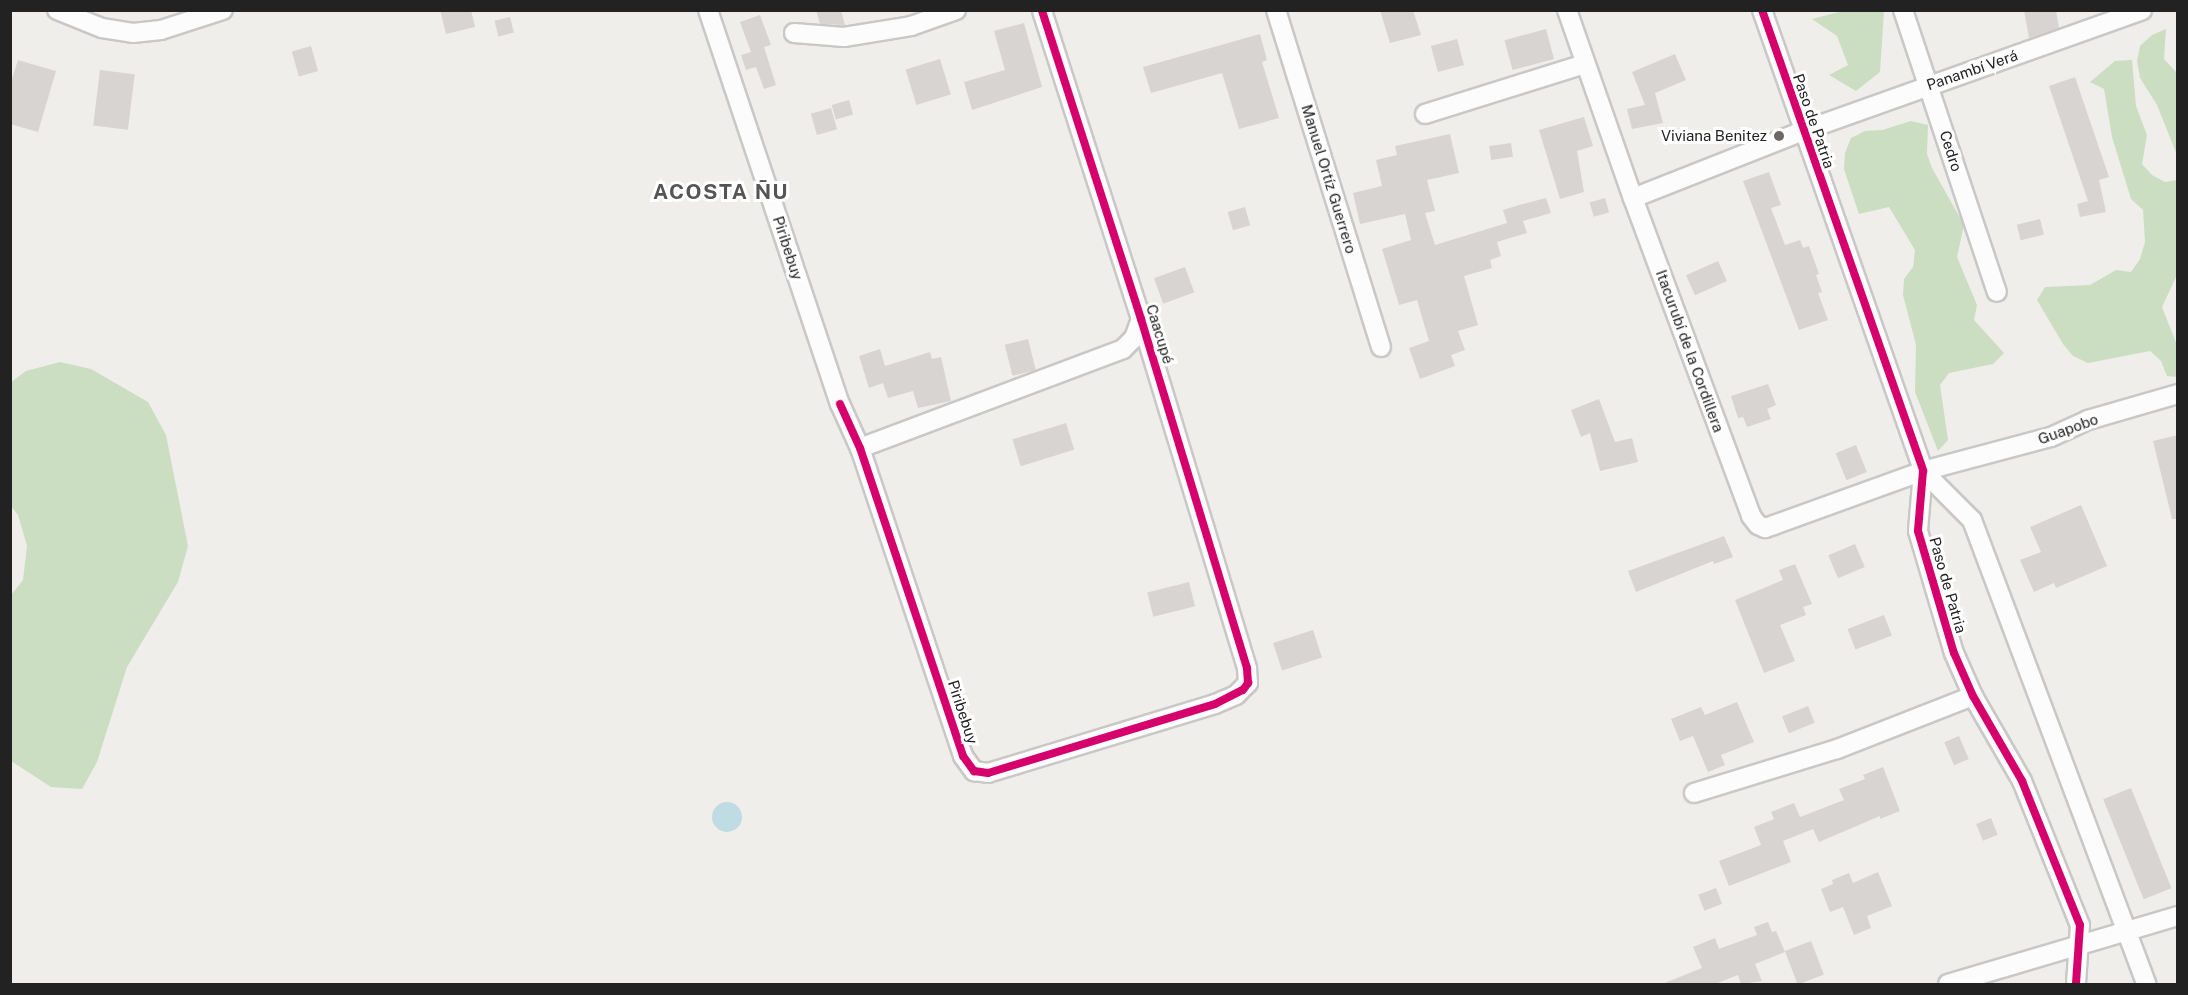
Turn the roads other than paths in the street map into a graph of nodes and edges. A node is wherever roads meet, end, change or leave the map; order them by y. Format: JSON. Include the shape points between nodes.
{"nodes":[{"id":1,"x":57,"y":10,"type":"edge"},
{"id":2,"x":223,"y":10,"type":"edge"},
{"id":3,"x":708,"y":10,"type":"edge"},
{"id":4,"x":956,"y":10,"type":"edge"},
{"id":5,"x":1042,"y":10,"type":"edge"},
{"id":6,"x":1276,"y":10,"type":"edge"},
{"id":7,"x":1567,"y":10,"type":"edge"},
{"id":8,"x":1762,"y":10,"type":"edge"},
{"id":9,"x":1904,"y":10,"type":"edge"},
{"id":10,"x":2142,"y":10,"type":"edge"},
{"id":11,"x":794,"y":33,"type":"dead end"},
{"id":12,"x":1585,"y":64,"type":"junction"},
{"id":13,"x":1929,"y":84,"type":"junction"},
{"id":14,"x":1425,"y":114,"type":"dead end"},
{"id":15,"x":1803,"y":131,"type":"junction"},
{"id":16,"x":1633,"y":198,"type":"junction"},
{"id":17,"x":1996,"y":292,"type":"dead end"},
{"id":18,"x":1141,"y":319,"type":"junction"},
{"id":19,"x":1381,"y":347,"type":"dead end"},
{"id":20,"x":2178,"y":394,"type":"edge"},
{"id":21,"x":860,"y":448,"type":"junction"},
{"id":22,"x":1923,"y":471,"type":"junction"},
{"id":23,"x":1247,"y":668,"type":"joint"},
{"id":24,"x":1973,"y":696,"type":"junction"},
{"id":25,"x":1694,"y":792,"type":"dead end"},
{"id":26,"x":2178,"y":916,"type":"edge"},
{"id":27,"x":2127,"y":932,"type":"junction"},
{"id":28,"x":2080,"y":946,"type":"junction"},
{"id":29,"x":1948,"y":984,"type":"edge"},
{"id":30,"x":2076,"y":984,"type":"edge"},
{"id":31,"x":2146,"y":984,"type":"edge"}],
"edges":[{"from":1,"to":2,"type":"street","via":[[102,28],[133,33],[161,30]]},
{"from":3,"to":21,"type":"street","name":"Piribebuy","via":[[840,404]]},
{"from":4,"to":11,"type":"street","via":[[911,26],[844,37]]},
{"from":5,"to":18,"type":"street","name":"Caacupé"},
{"from":6,"to":19,"type":"street","name":"Manuel Ortíz Guerrero"},
{"from":7,"to":12,"type":"street","name":"Itacurubí de la Cordillera"},
{"from":8,"to":15,"type":"street","name":"Paso de Patria"},
{"from":9,"to":13,"type":"street","name":"Cedro"},
{"from":10,"to":13,"type":"street","name":"Panambí Verá"},
{"from":12,"to":14,"type":"street"},
{"from":12,"to":16,"type":"street","name":"Itacurubí de la Cordillera"},
{"from":13,"to":15,"type":"street","name":"Panambí Verá"},
{"from":13,"to":17,"type":"street","name":"Cedro"},
{"from":15,"to":16,"type":"street","name":"Panambí Verá"},
{"from":15,"to":22,"type":"street","name":"Paso de Patria"},
{"from":16,"to":22,"type":"street","name":"Itacurubí de la Cordillera","via":[[1751,516],[1758,525],[1774,525]]},
{"from":18,"to":21,"type":"street","via":[[1134,338],[1123,349]]},
{"from":18,"to":23,"type":"street","name":"Caacupé"},
{"from":20,"to":22,"type":"street","name":"Guapobo","via":[[2088,420],[2051,437]]},
{"from":21,"to":23,"type":"street","name":"Piribebuy","via":[[963,756],[974,771],[988,774],[1215,704],[1243,690],[1248,682]]},
{"from":22,"to":24,"type":"street","name":"Paso de Patria","via":[[1918,531],[1954,653]]},
{"from":22,"to":27,"type":"street","name":"Paso de Patria","via":[[1972,520]]},
{"from":24,"to":25,"type":"street","via":[[1838,749]]},
{"from":24,"to":28,"type":"street","name":"Paso de Patria","via":[[2022,781],[2080,925]]},
{"from":26,"to":27,"type":"street"},
{"from":27,"to":28,"type":"street"},
{"from":27,"to":31,"type":"street","name":"Paso de Patria"},
{"from":28,"to":29,"type":"street"},
{"from":28,"to":30,"type":"street","name":"Paso de Patria"}]}
